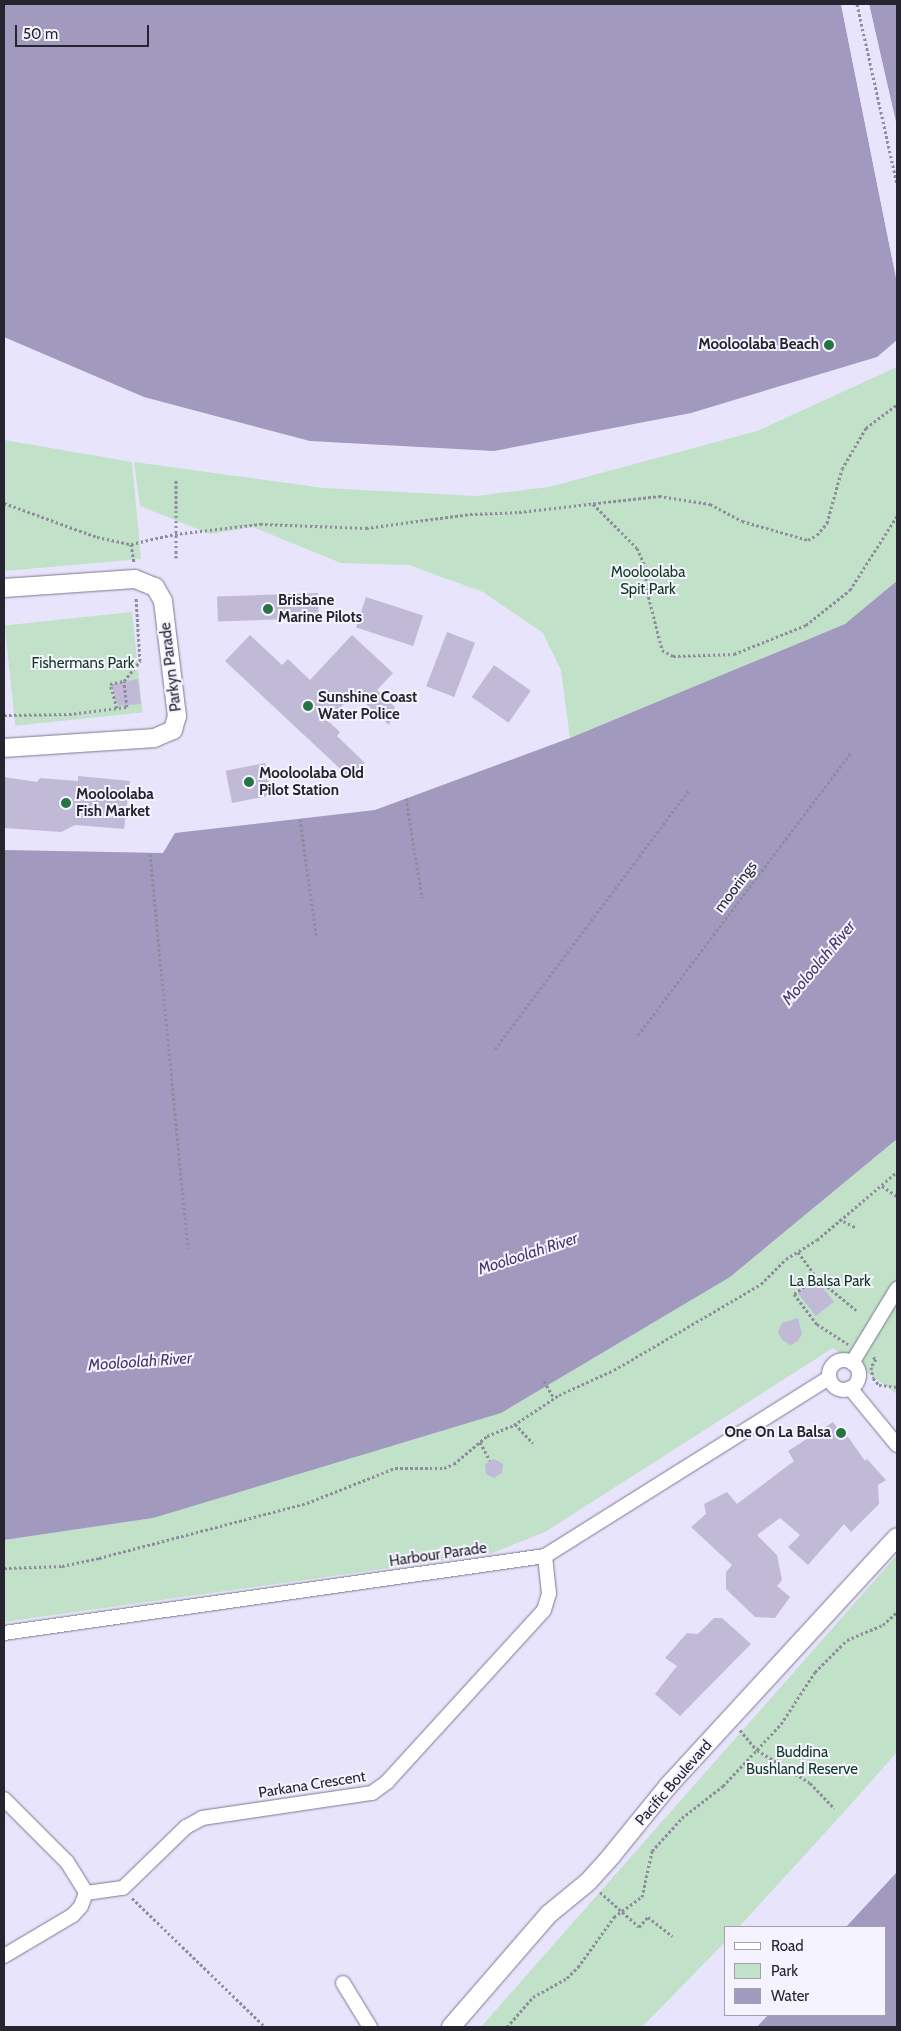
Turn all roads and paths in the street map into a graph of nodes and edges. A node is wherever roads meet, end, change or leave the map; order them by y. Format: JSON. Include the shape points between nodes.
{"nodes":[{"id":1,"x":857,"y":4,"type":"edge"},
{"id":2,"x":897,"y":184,"type":"edge"},
{"id":3,"x":897,"y":405,"type":"edge"},
{"id":4,"x":176,"y":480,"type":"dead end"},
{"id":5,"x":4,"y":503,"type":"edge"},
{"id":6,"x":593,"y":504,"type":"junction"},
{"id":7,"x":897,"y":516,"type":"edge"},
{"id":8,"x":175,"y":534,"type":"junction"},
{"id":9,"x":131,"y":544,"type":"junction"},
{"id":10,"x":176,"y":558,"type":"dead end"},
{"id":11,"x":135,"y":579,"type":"junction"},
{"id":12,"x":4,"y":588,"type":"edge"},
{"id":13,"x":124,"y":681,"type":"junction"},
{"id":14,"x":117,"y":708,"type":"junction"},
{"id":15,"x":4,"y":715,"type":"edge"},
{"id":16,"x":4,"y":748,"type":"edge"},
{"id":17,"x":851,"y":752,"type":"dead end"},
{"id":18,"x":689,"y":790,"type":"dead end"},
{"id":19,"x":406,"y":798,"type":"dead end"},
{"id":20,"x":300,"y":819,"type":"dead end"},
{"id":21,"x":150,"y":854,"type":"dead end"},
{"id":22,"x":422,"y":898,"type":"dead end"},
{"id":23,"x":316,"y":935,"type":"dead end"},
{"id":24,"x":638,"y":1035,"type":"dead end"},
{"id":25,"x":495,"y":1049,"type":"dead end"},
{"id":26,"x":897,"y":1172,"type":"edge"},
{"id":27,"x":882,"y":1186,"type":"junction"},
{"id":28,"x":897,"y":1196,"type":"edge"},
{"id":29,"x":839,"y":1219,"type":"junction"},
{"id":30,"x":855,"y":1227,"type":"dead end"},
{"id":31,"x":188,"y":1248,"type":"dead end"},
{"id":32,"x":798,"y":1252,"type":"junction"},
{"id":33,"x":816,"y":1277,"type":"junction"},
{"id":34,"x":897,"y":1289,"type":"edge"},
{"id":35,"x":856,"y":1310,"type":"dead end"},
{"id":36,"x":860,"y":1350,"type":"junction"},
{"id":37,"x":852,"y":1363,"type":"junction"},
{"id":38,"x":829,"y":1378,"type":"junction"},
{"id":39,"x":544,"y":1381,"type":"dead end"},
{"id":40,"x":897,"y":1387,"type":"edge"},
{"id":41,"x":850,"y":1388,"type":"junction"},
{"id":42,"x":554,"y":1398,"type":"junction"},
{"id":43,"x":515,"y":1424,"type":"junction"},
{"id":44,"x":480,"y":1442,"type":"junction"},
{"id":45,"x":533,"y":1443,"type":"dead end"},
{"id":46,"x":897,"y":1445,"type":"edge"},
{"id":47,"x":490,"y":1461,"type":"dead end"},
{"id":48,"x":897,"y":1537,"type":"edge"},
{"id":49,"x":545,"y":1556,"type":"junction"},
{"id":50,"x":4,"y":1568,"type":"edge"},
{"id":51,"x":897,"y":1612,"type":"edge"},
{"id":52,"x":4,"y":1633,"type":"edge"},
{"id":53,"x":730,"y":1718,"type":"junction"},
{"id":54,"x":757,"y":1750,"type":"junction"},
{"id":55,"x":4,"y":1799,"type":"edge"},
{"id":56,"x":834,"y":1808,"type":"dead end"},
{"id":57,"x":588,"y":1882,"type":"junction"},
{"id":58,"x":123,"y":1888,"type":"junction"},
{"id":59,"x":86,"y":1893,"type":"junction"},
{"id":60,"x":622,"y":1911,"type":"junction"},
{"id":61,"x":672,"y":1936,"type":"dead end"},
{"id":62,"x":4,"y":1956,"type":"edge"},
{"id":63,"x":343,"y":1983,"type":"dead end"},
{"id":64,"x":265,"y":2027,"type":"edge"},
{"id":65,"x":370,"y":2027,"type":"edge"},
{"id":66,"x":451,"y":2027,"type":"edge"},
{"id":67,"x":507,"y":2027,"type":"edge"}],
"edges":[{"from":1,"to":2,"type":"path"},
{"from":3,"to":6,"type":"path","via":[[866,428],[842,469],[827,523],[808,540],[742,521],[710,504],[659,496]]},
{"from":4,"to":8,"type":"path"},
{"from":5,"to":9,"type":"path","via":[[97,537]]},
{"from":6,"to":7,"type":"path","via":[[636,548],[646,568],[646,587],[662,650],[673,656],[734,654],[806,625],[850,590]]},
{"from":6,"to":8,"type":"path","via":[[470,514],[366,528],[260,524]]},
{"from":8,"to":9,"type":"path"},
{"from":8,"to":10,"type":"path"},
{"from":9,"to":11,"type":"path"},
{"from":11,"to":12,"type":"street"},
{"from":11,"to":13,"type":"path","via":[[140,661]]},
{"from":11,"to":16,"type":"street","name":"Parkyn Parade","via":[[155,587],[163,601],[177,708],[177,723],[173,730],[154,738]]},
{"from":13,"to":14,"type":"path","via":[[127,707]]},
{"from":13,"to":14,"type":"path","via":[[110,684]]},
{"from":14,"to":15,"type":"path","via":[[69,714]]},
{"from":17,"to":24,"type":"path","name":"moorings"},
{"from":18,"to":25,"type":"path"},
{"from":19,"to":22,"type":"path"},
{"from":20,"to":23,"type":"path"},
{"from":21,"to":31,"type":"path"},
{"from":26,"to":27,"type":"path"},
{"from":27,"to":28,"type":"path"},
{"from":27,"to":29,"type":"path"},
{"from":29,"to":30,"type":"path"},
{"from":29,"to":32,"type":"path","via":[[817,1240]]},
{"from":32,"to":33,"type":"path"},
{"from":32,"to":42,"type":"path","via":[[762,1284],[732,1299],[683,1332]]},
{"from":33,"to":35,"type":"path"},
{"from":33,"to":36,"type":"path","via":[[794,1294],[817,1324]]},
{"from":34,"to":36,"type":"street"},
{"from":36,"to":37,"type":"street"},
{"from":36,"to":40,"type":"path","via":[[876,1359],[871,1372],[879,1385]]},
{"from":37,"to":38,"type":"street","via":[[836,1362]]},
{"from":37,"to":41,"type":"street","via":[[858,1374]]},
{"from":38,"to":41,"type":"street","via":[[838,1388]]},
{"from":38,"to":49,"type":"street","name":"Harbour Parade"},
{"from":39,"to":42,"type":"path"},
{"from":41,"to":46,"type":"street"},
{"from":42,"to":43,"type":"path"},
{"from":43,"to":44,"type":"path"},
{"from":43,"to":45,"type":"path"},
{"from":44,"to":47,"type":"path"},
{"from":44,"to":50,"type":"path","via":[[454,1464],[444,1468],[395,1468],[306,1503],[99,1558],[62,1566]]},
{"from":48,"to":53,"type":"street","name":"Pacific Boulevard"},
{"from":49,"to":52,"type":"street","name":"Harbour Parade"},
{"from":49,"to":58,"type":"street","name":"Parkana Crescent","via":[[549,1594],[544,1610],[387,1782],[372,1793],[202,1818],[186,1827]]},
{"from":51,"to":54,"type":"path","via":[[883,1626],[848,1640],[815,1672],[781,1724]]},
{"from":53,"to":54,"type":"path"},
{"from":53,"to":57,"type":"street","name":"Pacific Boulevard"},
{"from":54,"to":56,"type":"path","via":[[810,1783]]},
{"from":54,"to":60,"type":"path","via":[[723,1786],[682,1818],[658,1844],[647,1860],[646,1888],[642,1897]]},
{"from":55,"to":59,"type":"street","via":[[67,1862]]},
{"from":57,"to":60,"type":"path"},
{"from":57,"to":66,"type":"street","name":"Pacific Boulevard","via":[[549,1914]]},
{"from":58,"to":59,"type":"street"},
{"from":58,"to":64,"type":"path"},
{"from":59,"to":62,"type":"street","via":[[73,1915]]},
{"from":60,"to":61,"type":"path","via":[[640,1927],[648,1917]]},
{"from":60,"to":67,"type":"path","via":[[598,1936],[578,1967],[567,1978],[533,1997]]},
{"from":63,"to":65,"type":"street"}]}
